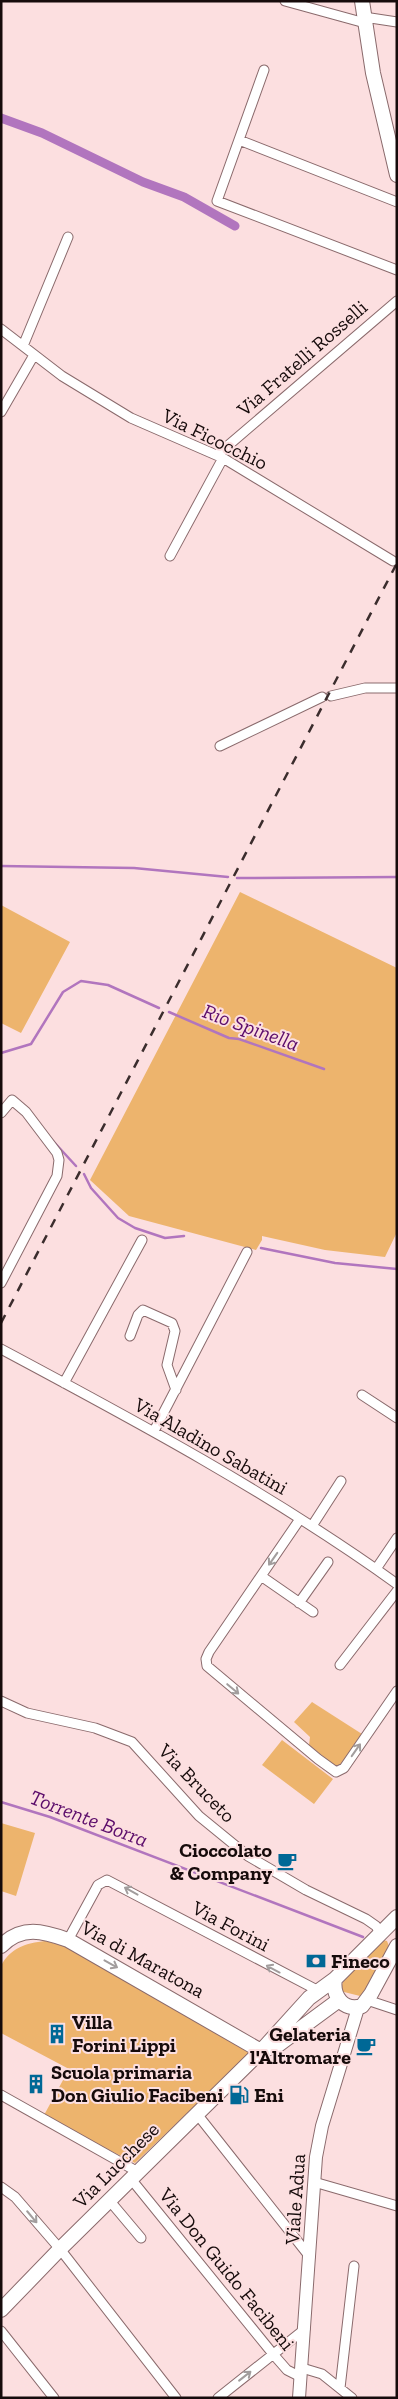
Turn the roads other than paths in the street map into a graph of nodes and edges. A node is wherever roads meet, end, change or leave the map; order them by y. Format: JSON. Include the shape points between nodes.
{"nodes":[{"id":1,"x":284,"y":1,"type":"edge"},
{"id":2,"x":362,"y":1,"type":"edge"},
{"id":3,"x":364,"y":20,"type":"junction"},
{"id":4,"x":397,"y":22,"type":"edge"},
{"id":5,"x":264,"y":70,"type":"dead end"},
{"id":6,"x":239,"y":140,"type":"junction"},
{"id":7,"x":397,"y":175,"type":"edge"},
{"id":8,"x":397,"y":202,"type":"edge"},
{"id":9,"x":68,"y":237,"type":"dead end"},
{"id":10,"x":397,"y":270,"type":"edge"},
{"id":11,"x":397,"y":296,"type":"edge"},
{"id":12,"x":394,"y":303,"type":"edge"},
{"id":13,"x":1,"y":329,"type":"edge"},
{"id":14,"x":23,"y":346,"type":"junction"},
{"id":15,"x":34,"y":355,"type":"junction"},
{"id":16,"x":1,"y":412,"type":"edge"},
{"id":17,"x":220,"y":456,"type":"junction"},
{"id":18,"x":170,"y":556,"type":"dead end"},
{"id":19,"x":393,"y":561,"type":"dead end"},
{"id":20,"x":397,"y":688,"type":"edge"},
{"id":21,"x":220,"y":746,"type":"dead end"},
{"id":22,"x":1,"y":1113,"type":"edge"},
{"id":23,"x":142,"y":1240,"type":"dead end"},
{"id":24,"x":247,"y":1252,"type":"dead end"},
{"id":25,"x":1,"y":1283,"type":"edge"},
{"id":26,"x":130,"y":1336,"type":"dead end"},
{"id":27,"x":1,"y":1349,"type":"edge"},
{"id":28,"x":64,"y":1383,"type":"junction"},
{"id":29,"x":176,"y":1390,"type":"junction"},
{"id":30,"x":362,"y":1395,"type":"dead end"},
{"id":31,"x":397,"y":1418,"type":"edge"},
{"id":32,"x":154,"y":1431,"type":"junction"},
{"id":33,"x":342,"y":1481,"type":"dead end"},
{"id":34,"x":300,"y":1519,"type":"junction"},
{"id":35,"x":312,"y":1526,"type":"junction"},
{"id":36,"x":397,"y":1538,"type":"edge"},
{"id":37,"x":328,"y":1562,"type":"dead end"},
{"id":38,"x":376,"y":1569,"type":"junction"},
{"id":39,"x":261,"y":1576,"type":"junction"},
{"id":40,"x":397,"y":1584,"type":"edge"},
{"id":41,"x":397,"y":1591,"type":"edge"},
{"id":42,"x":299,"y":1603,"type":"junction"},
{"id":43,"x":313,"y":1612,"type":"dead end"},
{"id":44,"x":340,"y":1665,"type":"dead end"},
{"id":45,"x":397,"y":1691,"type":"edge"},
{"id":46,"x":1,"y":1701,"type":"edge"},
{"id":47,"x":397,"y":1917,"type":"edge"},
{"id":48,"x":381,"y":1932,"type":"junction"},
{"id":49,"x":68,"y":1940,"type":"junction"},
{"id":50,"x":397,"y":1941,"type":"edge"},
{"id":51,"x":1,"y":1946,"type":"edge"},
{"id":52,"x":397,"y":1946,"type":"edge"},
{"id":53,"x":335,"y":1979,"type":"junction"},
{"id":54,"x":317,"y":1990,"type":"junction"},
{"id":55,"x":339,"y":2000,"type":"junction"},
{"id":56,"x":362,"y":2004,"type":"junction"},
{"id":57,"x":397,"y":2010,"type":"edge"},
{"id":58,"x":261,"y":2051,"type":"junction"},
{"id":59,"x":1,"y":2095,"type":"edge"},
{"id":60,"x":197,"y":2114,"type":"junction"},
{"id":61,"x":135,"y":2175,"type":"junction"},
{"id":62,"x":314,"y":2182,"type":"junction"},
{"id":63,"x":1,"y":2187,"type":"edge"},
{"id":64,"x":110,"y":2200,"type":"junction"},
{"id":65,"x":397,"y":2206,"type":"edge"},
{"id":66,"x":141,"y":2238,"type":"dead end"},
{"id":67,"x":60,"y":2249,"type":"junction"},
{"id":68,"x":310,"y":2258,"type":"junction"},
{"id":69,"x":354,"y":2266,"type":"dead end"},
{"id":70,"x":1,"y":2310,"type":"edge"},
{"id":71,"x":305,"y":2329,"type":"junction"},
{"id":72,"x":1,"y":2331,"type":"edge"},
{"id":73,"x":273,"y":2354,"type":"junction"},
{"id":74,"x":301,"y":2373,"type":"junction"},
{"id":75,"x":340,"y":2388,"type":"junction"},
{"id":76,"x":54,"y":2398,"type":"edge"},
{"id":77,"x":176,"y":2398,"type":"edge"},
{"id":78,"x":218,"y":2398,"type":"edge"},
{"id":79,"x":299,"y":2398,"type":"edge"},
{"id":80,"x":352,"y":2398,"type":"edge"}],
"edges":[{"from":1,"to":3,"type":"street"},
{"from":2,"to":3,"type":"main road"},
{"from":3,"to":4,"type":"street"},
{"from":3,"to":7,"type":"main road","via":[[382,120]]},
{"from":5,"to":6,"type":"street"},
{"from":6,"to":8,"type":"street"},
{"from":6,"to":10,"type":"street","via":[[217,201]]},
{"from":9,"to":14,"type":"street"},
{"from":11,"to":12,"type":"street","name":"Via Fratelli Rosselli"},
{"from":12,"to":17,"type":"street","name":"Via Fratelli Rosselli"},
{"from":13,"to":14,"type":"street","name":"Via Ficocchio"},
{"from":14,"to":15,"type":"street","name":"Via Ficocchio"},
{"from":15,"to":16,"type":"street"},
{"from":15,"to":17,"type":"street","name":"Via Ficocchio","via":[[131,418]]},
{"from":17,"to":18,"type":"street"},
{"from":17,"to":19,"type":"street","name":"Via Ficocchio"},
{"from":20,"to":21,"type":"street","via":[[365,688],[326,696]]},
{"from":22,"to":25,"type":"street","via":[[12,1100],[26,1112],[59,1160],[57,1176]]},
{"from":23,"to":28,"type":"street"},
{"from":24,"to":29,"type":"street"},
{"from":26,"to":29,"type":"street","via":[[143,1310],[172,1323],[175,1331],[167,1365]]},
{"from":27,"to":28,"type":"street","name":"Via Aladino Sabatini"},
{"from":28,"to":32,"type":"street","name":"Via Aladino Sabatini"},
{"from":29,"to":32,"type":"street"},
{"from":30,"to":31,"type":"street"},
{"from":32,"to":34,"type":"street","name":"Via Aladino Sabatini"},
{"from":33,"to":35,"type":"street"},
{"from":34,"to":35,"type":"street","name":"Via Aladino Sabatini"},
{"from":34,"to":39,"type":"street","one_way":true},
{"from":35,"to":38,"type":"street","name":"Via Aladino Sabatini"},
{"from":36,"to":38,"type":"street"},
{"from":37,"to":42,"type":"street"},
{"from":38,"to":40,"type":"street","name":"Via Aladino Sabatini"},
{"from":39,"to":42,"type":"street"},
{"from":39,"to":45,"type":"street","one_way":true,"via":[[207,1655],[207,1666],[212,1671],[336,1772],[344,1768]]},
{"from":41,"to":44,"type":"street"},
{"from":42,"to":43,"type":"street"},
{"from":46,"to":48,"type":"street","name":"Via Bruceto","via":[[27,1713],[95,1728],[132,1742],[193,1810],[241,1850],[306,1890],[366,1919]]},
{"from":47,"to":48,"type":"main road"},
{"from":48,"to":50,"type":"main road"},
{"from":48,"to":53,"type":"main road"},
{"from":49,"to":51,"type":"main road","name":"Via di Maratona","via":[[32,1930],[16,1935]]},
{"from":54,"to":49,"type":"street","name":"Via Forini","one_way":true,"via":[[107,1880],[102,1881]]},
{"from":49,"to":58,"type":"main road","name":"Via di Maratona","one_way":true},
{"from":52,"to":56,"type":"main road"},
{"from":53,"to":54,"type":"main road","name":"Via Lucchese"},
{"from":53,"to":55,"type":"main road","via":[[333,1989]]},
{"from":54,"to":58,"type":"main road","name":"Via Lucchese"},
{"from":55,"to":56,"type":"main road","via":[[347,2006]]},
{"from":55,"to":58,"type":"main road","via":[[278,2046]]},
{"from":56,"to":57,"type":"street"},
{"from":56,"to":62,"type":"main road","name":"Viale Adua","via":[[322,2126]]},
{"from":58,"to":60,"type":"main road","name":"Via Lucchese"},
{"from":59,"to":61,"type":"street"},
{"from":60,"to":61,"type":"main road","name":"Via Lucchese"},
{"from":60,"to":68,"type":"street"},
{"from":61,"to":64,"type":"main road","name":"Via Lucchese"},
{"from":61,"to":73,"type":"street","name":"Via Don Guido Facibeni"},
{"from":62,"to":65,"type":"street"},
{"from":62,"to":68,"type":"main road","name":"Viale Adua"},
{"from":63,"to":67,"type":"street","one_way":true,"via":[[15,2197]]},
{"from":64,"to":66,"type":"street"},
{"from":64,"to":67,"type":"main road","name":"Via Lucchese"},
{"from":67,"to":70,"type":"main road","name":"Via Lucchese"},
{"from":67,"to":77,"type":"street"},
{"from":68,"to":71,"type":"main road","name":"Viale Adua"},
{"from":69,"to":75,"type":"street"},
{"from":71,"to":73,"type":"street"},
{"from":71,"to":74,"type":"main road","name":"Viale Adua"},
{"from":72,"to":76,"type":"street"},
{"from":73,"to":74,"type":"street","name":"Via Don Guido Facibeni","via":[[288,2370]]},
{"from":78,"to":73,"type":"street","one_way":true},
{"from":74,"to":75,"type":"street","name":"Via Don Guido Facibeni","via":[[322,2374]]},
{"from":74,"to":79,"type":"main road","name":"Viale Adua"},
{"from":75,"to":80,"type":"street","name":"Via Don Guido Facibeni"}]}
